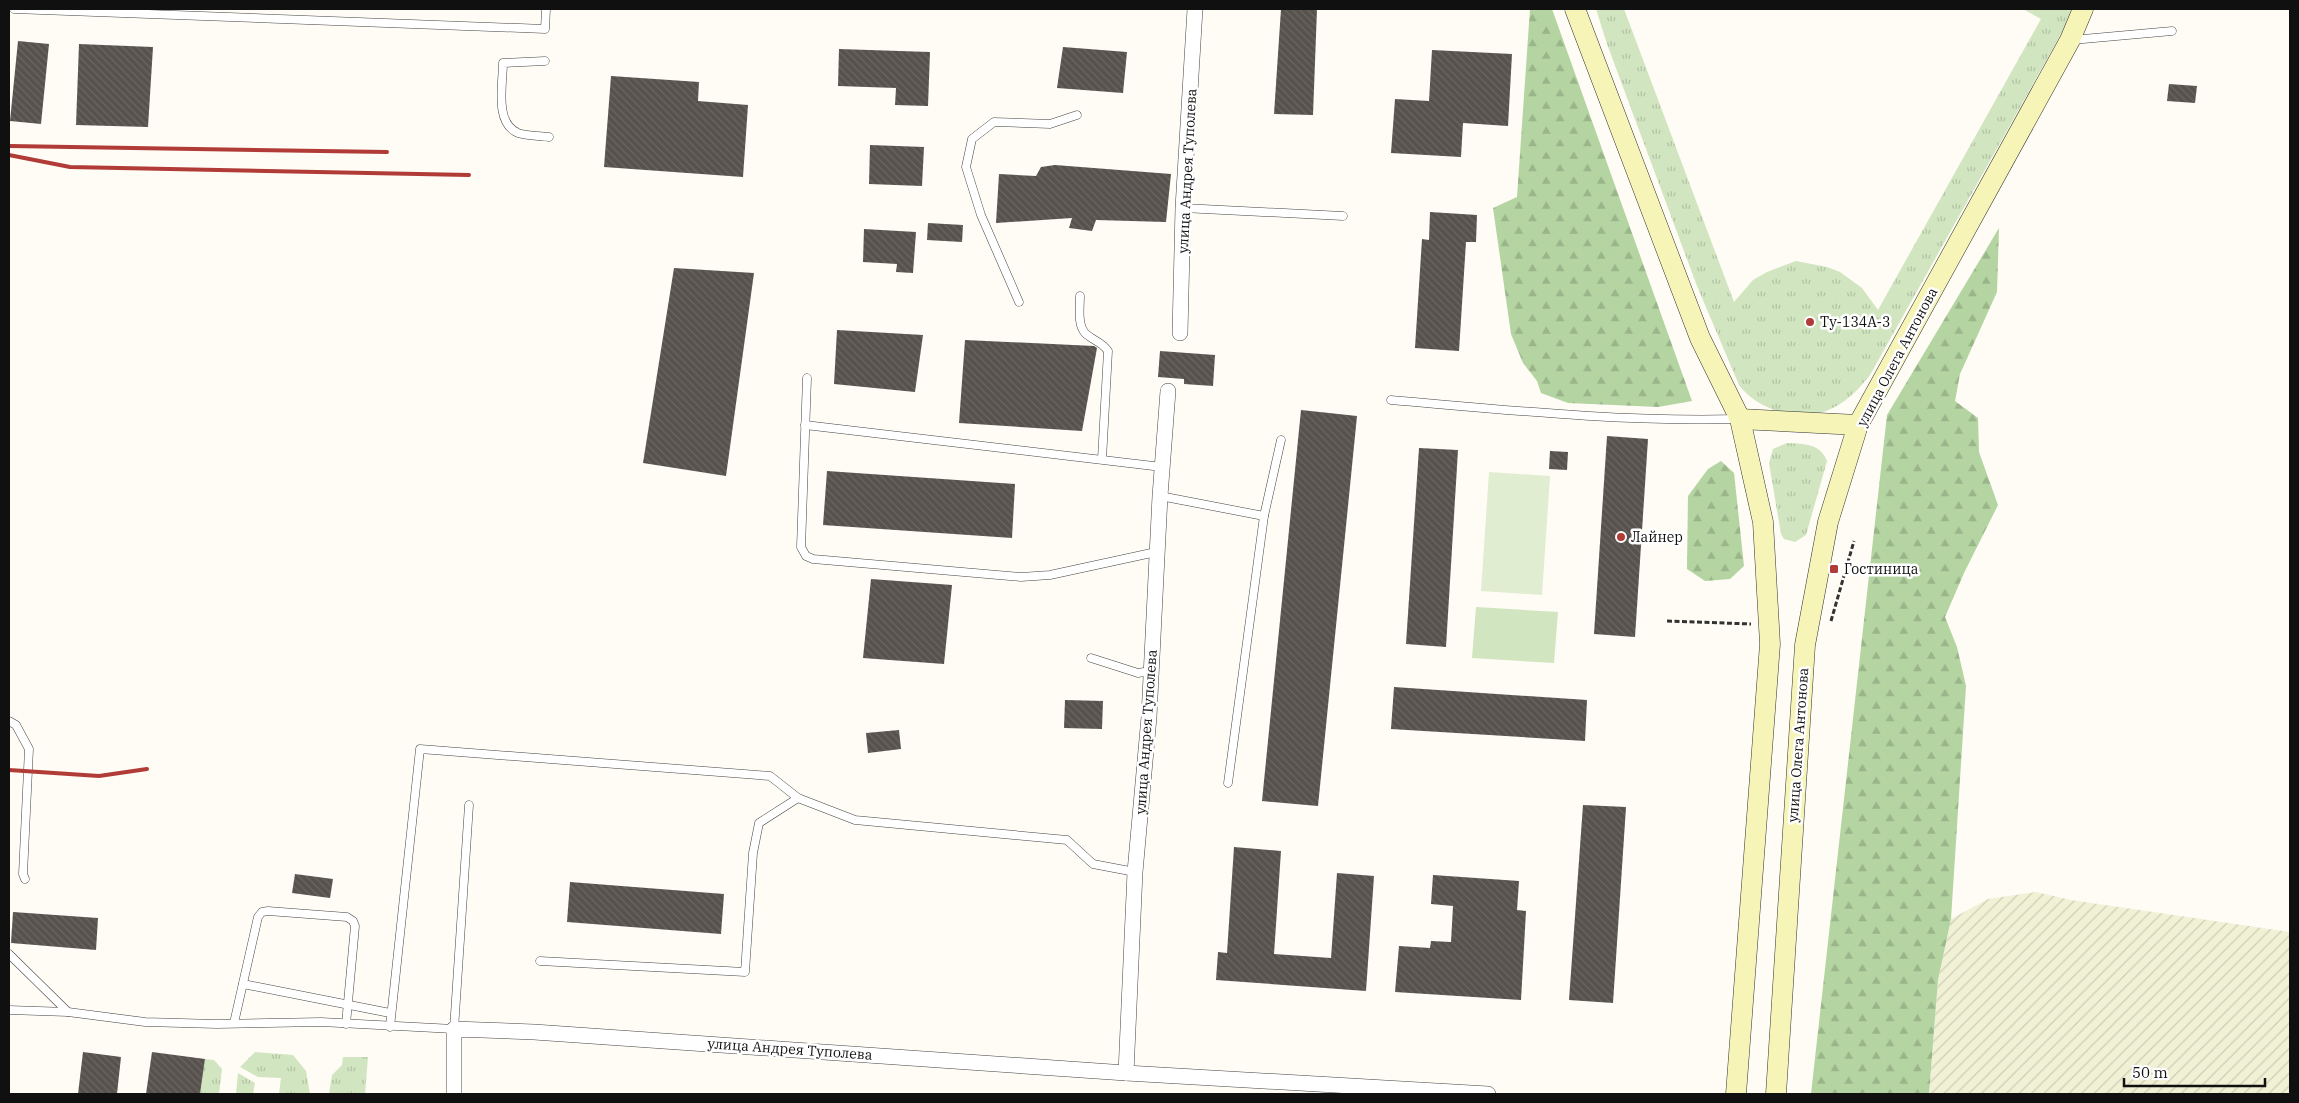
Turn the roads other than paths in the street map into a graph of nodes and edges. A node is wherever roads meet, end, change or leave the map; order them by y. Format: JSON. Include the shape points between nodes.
{"nodes":[{"id":1,"x":14,"y":9,"type":"edge"},
{"id":2,"x":546,"y":9,"type":"edge"},
{"id":3,"x":1195,"y":9,"type":"edge"},
{"id":4,"x":1575,"y":9,"type":"edge"},
{"id":5,"x":2083,"y":9,"type":"edge"},
{"id":6,"x":2172,"y":31,"type":"dead end"},
{"id":7,"x":2070,"y":40,"type":"junction"},
{"id":8,"x":546,"y":61,"type":"dead end"},
{"id":9,"x":1077,"y":115,"type":"dead end"},
{"id":10,"x":549,"y":137,"type":"dead end"},
{"id":11,"x":1183,"y":208,"type":"junction"},
{"id":12,"x":1343,"y":216,"type":"dead end"},
{"id":13,"x":1080,"y":296,"type":"dead end"},
{"id":14,"x":1019,"y":302,"type":"dead end"},
{"id":15,"x":1180,"y":332,"type":"dead end"},
{"id":16,"x":807,"y":378,"type":"dead end"},
{"id":17,"x":1168,"y":390,"type":"dead end"},
{"id":18,"x":1391,"y":400,"type":"dead end"},
{"id":19,"x":1740,"y":419,"type":"junction"},
{"id":20,"x":805,"y":425,"type":"junction"},
{"id":21,"x":1858,"y":425,"type":"junction"},
{"id":22,"x":1281,"y":440,"type":"dead end"},
{"id":23,"x":1102,"y":459,"type":"junction"},
{"id":24,"x":1162,"y":467,"type":"junction"},
{"id":25,"x":1160,"y":496,"type":"junction"},
{"id":26,"x":1264,"y":516,"type":"junction"},
{"id":27,"x":1156,"y":552,"type":"junction"},
{"id":28,"x":1091,"y":658,"type":"dead end"},
{"id":29,"x":1151,"y":671,"type":"junction"},
{"id":30,"x":9,"y":721,"type":"edge"},
{"id":31,"x":1228,"y":783,"type":"dead end"},
{"id":32,"x":798,"y":798,"type":"junction"},
{"id":33,"x":469,"y":805,"type":"dead end"},
{"id":34,"x":1135,"y":872,"type":"junction"},
{"id":35,"x":25,"y":879,"type":"dead end"},
{"id":36,"x":9,"y":954,"type":"edge"},
{"id":37,"x":540,"y":961,"type":"dead end"},
{"id":38,"x":243,"y":984,"type":"junction"},
{"id":39,"x":348,"y":1004,"type":"junction"},
{"id":40,"x":9,"y":1010,"type":"edge"},
{"id":41,"x":68,"y":1012,"type":"junction"},
{"id":42,"x":390,"y":1013,"type":"junction"},
{"id":43,"x":234,"y":1023,"type":"junction"},
{"id":44,"x":346,"y":1024,"type":"junction"},
{"id":45,"x":390,"y":1026,"type":"junction"},
{"id":46,"x":454,"y":1029,"type":"junction"},
{"id":47,"x":1126,"y":1073,"type":"junction"},
{"id":48,"x":454,"y":1094,"type":"edge"},
{"id":49,"x":1488,"y":1094,"type":"edge"},
{"id":50,"x":1736,"y":1094,"type":"edge"},
{"id":51,"x":1776,"y":1094,"type":"edge"}],
"edges":[{"from":1,"to":2,"type":"lane","via":[[545,28]]},
{"from":3,"to":11,"type":"street","name":"улица Андрея Туполева"},
{"from":4,"to":19,"type":"street","via":[[1700,338]]},
{"from":5,"to":7,"type":"street","name":"улица Олега Антонова"},
{"from":6,"to":7,"type":"lane"},
{"from":7,"to":21,"type":"street","name":"улица Олега Антонова"},
{"from":8,"to":10,"type":"lane","via":[[503,63],[502,116],[509,128],[518,133]]},
{"from":9,"to":14,"type":"lane","via":[[1050,124],[994,122],[972,139],[966,167],[982,215]]},
{"from":11,"to":12,"type":"lane"},
{"from":11,"to":15,"type":"street","name":"улица Андрея Туполева"},
{"from":13,"to":23,"type":"lane","via":[[1081,327],[1108,351]]},
{"from":16,"to":20,"type":"lane"},
{"from":17,"to":24,"type":"street","name":"улица Андрея Туполева"},
{"from":18,"to":19,"type":"lane","via":[[1576,416],[1676,421]]},
{"from":19,"to":21,"type":"street"},
{"from":19,"to":50,"type":"street","via":[[1763,522],[1770,644]]},
{"from":20,"to":23,"type":"lane"},
{"from":20,"to":27,"type":"lane","via":[[801,548],[814,560],[1021,577],[1050,575]]},
{"from":21,"to":51,"type":"street","name":"улица Олега Антонова","via":[[1828,522],[1805,645]]},
{"from":22,"to":26,"type":"lane"},
{"from":23,"to":24,"type":"lane"},
{"from":24,"to":25,"type":"street","name":"улица Андрея Туполева"},
{"from":25,"to":26,"type":"lane"},
{"from":25,"to":27,"type":"street","name":"улица Андрея Туполева"},
{"from":26,"to":31,"type":"lane"},
{"from":27,"to":29,"type":"street","name":"улица Андрея Туполева"},
{"from":28,"to":29,"type":"lane","via":[[1138,673]]},
{"from":29,"to":34,"type":"street","name":"улица Андрея Туполева"},
{"from":30,"to":35,"type":"lane","via":[[16,725],[28,749]]},
{"from":32,"to":34,"type":"lane","via":[[855,820],[1067,840],[1093,864]]},
{"from":32,"to":37,"type":"lane","via":[[759,823],[753,853],[744,972]]},
{"from":32,"to":42,"type":"lane","via":[[770,776],[420,749]]},
{"from":33,"to":46,"type":"lane"},
{"from":34,"to":47,"type":"street","name":"улица Андрея Туполева"},
{"from":36,"to":41,"type":"lane"},
{"from":38,"to":39,"type":"lane"},
{"from":38,"to":39,"type":"lane","via":[[258,917],[262,912],[347,917],[355,926]]},
{"from":38,"to":43,"type":"lane"},
{"from":39,"to":42,"type":"lane"},
{"from":39,"to":44,"type":"lane"},
{"from":40,"to":41,"type":"lane"},
{"from":41,"to":43,"type":"lane","via":[[145,1022]]},
{"from":42,"to":45,"type":"lane"},
{"from":43,"to":44,"type":"lane"},
{"from":44,"to":45,"type":"lane"},
{"from":45,"to":46,"type":"lane"},
{"from":46,"to":47,"type":"street","name":"улица Андрея Туполева"},
{"from":46,"to":48,"type":"street"},
{"from":47,"to":49,"type":"street","name":"улица Андрея Туполева"}]}
